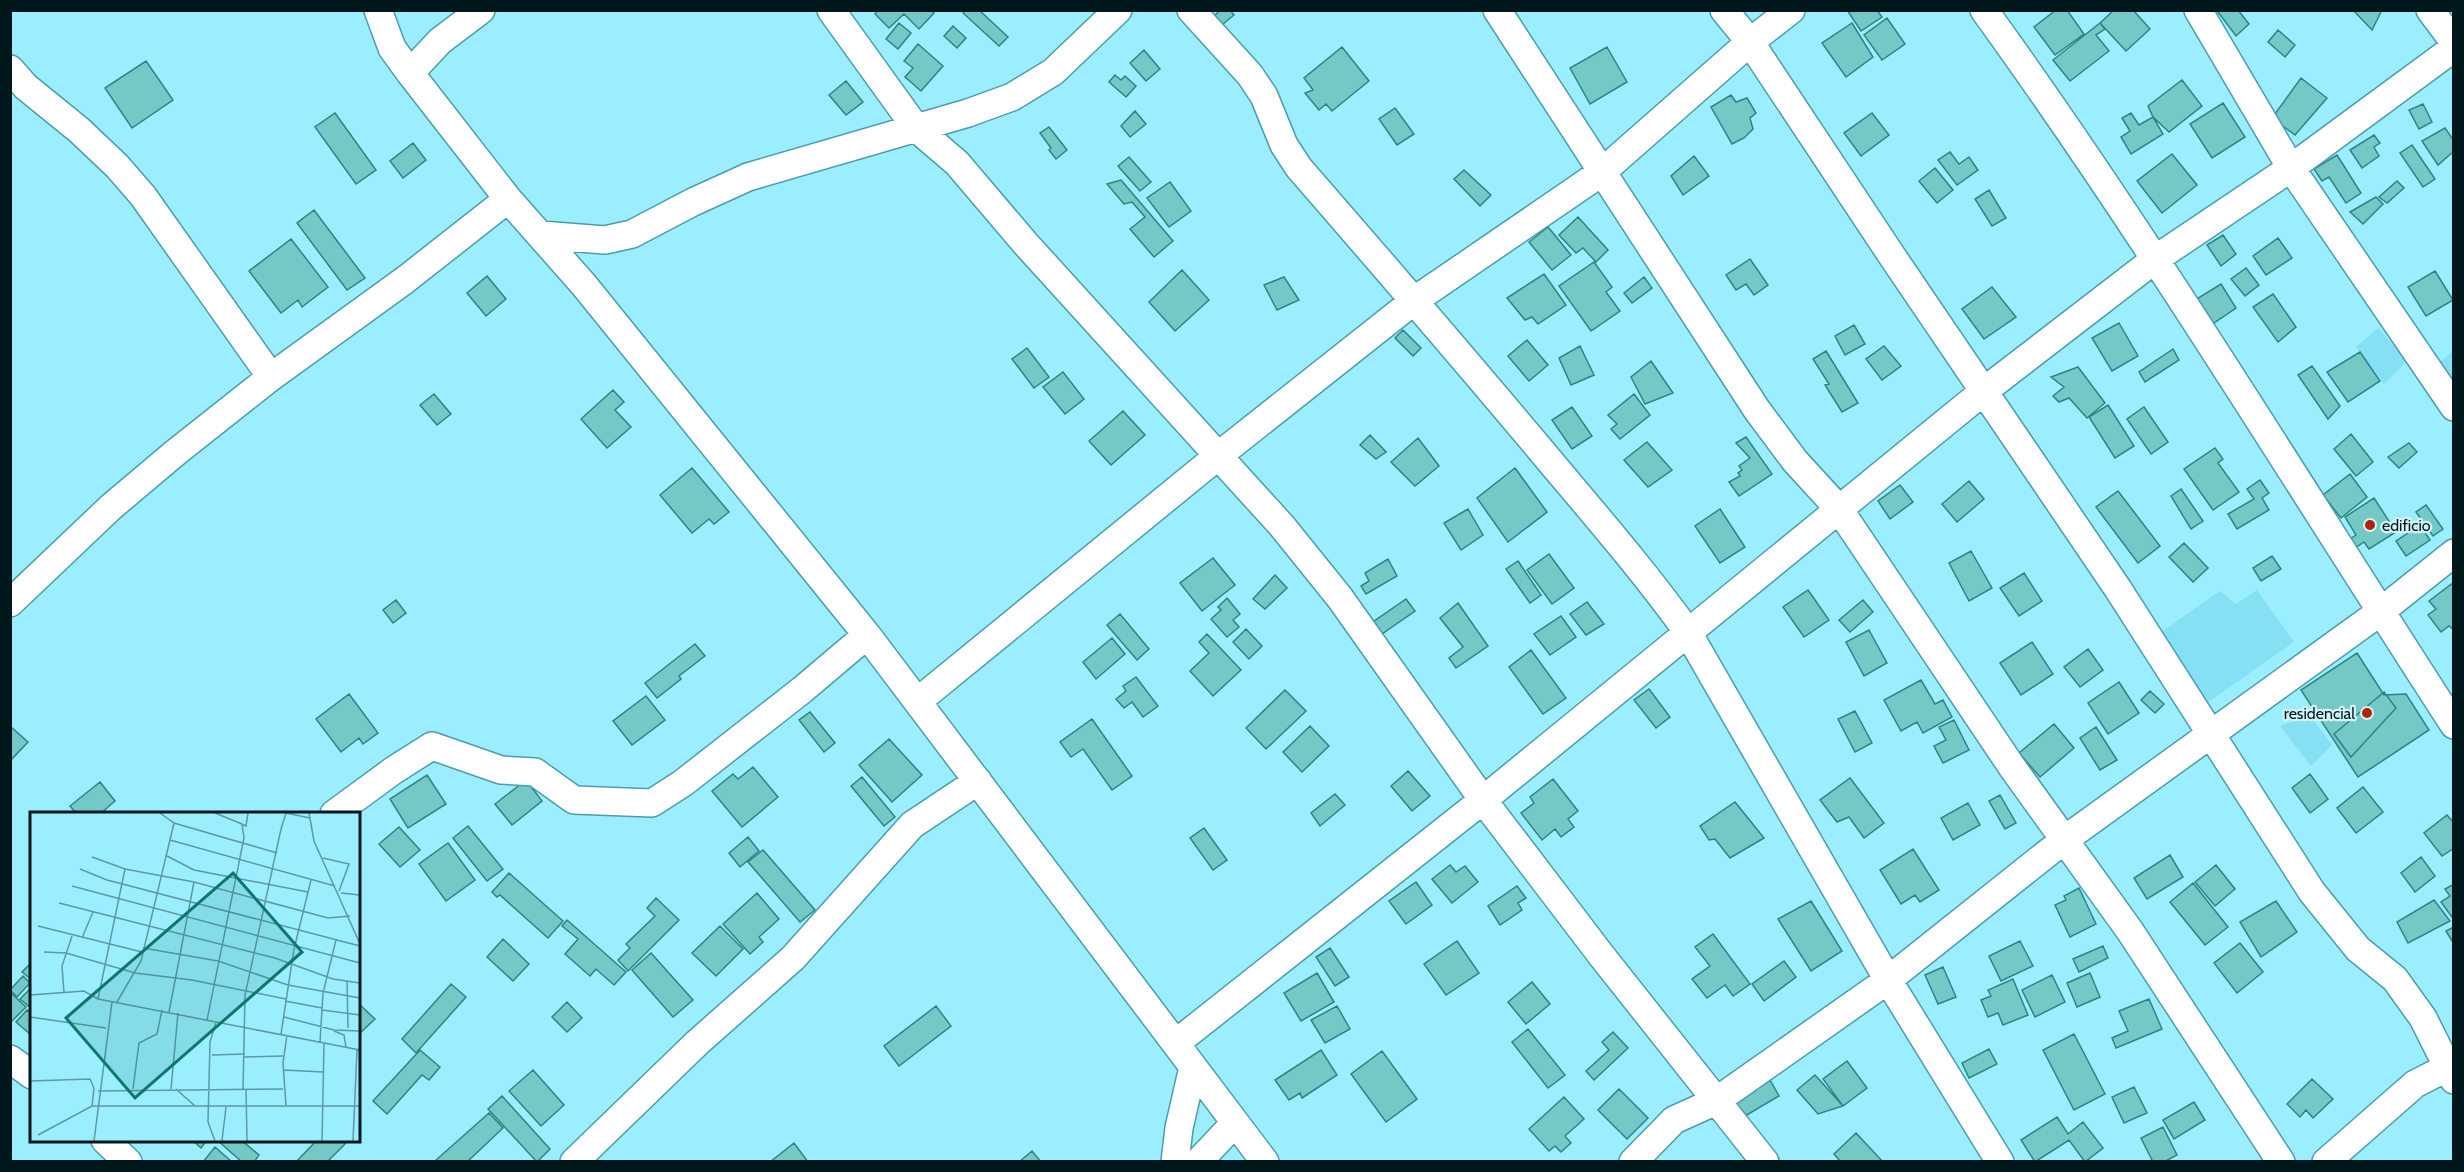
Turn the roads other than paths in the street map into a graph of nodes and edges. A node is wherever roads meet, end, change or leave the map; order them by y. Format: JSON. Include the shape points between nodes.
{"nodes":[{"id":1,"x":378,"y":10,"type":"edge"},
{"id":2,"x":481,"y":10,"type":"edge"},
{"id":3,"x":831,"y":10,"type":"edge"},
{"id":4,"x":1119,"y":10,"type":"edge"},
{"id":5,"x":1191,"y":10,"type":"edge"},
{"id":6,"x":1497,"y":10,"type":"edge"},
{"id":7,"x":1724,"y":10,"type":"edge"},
{"id":8,"x":1791,"y":10,"type":"edge"},
{"id":9,"x":1984,"y":10,"type":"edge"},
{"id":10,"x":2198,"y":10,"type":"edge"},
{"id":11,"x":2430,"y":10,"type":"edge"},
{"id":12,"x":1750,"y":42,"type":"junction"},
{"id":13,"x":2454,"y":42,"type":"edge"},
{"id":14,"x":2454,"y":48,"type":"edge"},
{"id":15,"x":10,"y":69,"type":"edge"},
{"id":16,"x":410,"y":73,"type":"junction"},
{"id":17,"x":916,"y":128,"type":"junction"},
{"id":18,"x":2290,"y":168,"type":"junction"},
{"id":19,"x":1602,"y":172,"type":"junction"},
{"id":20,"x":508,"y":199,"type":"junction"},
{"id":21,"x":541,"y":235,"type":"junction"},
{"id":22,"x":2154,"y":260,"type":"junction"},
{"id":23,"x":1415,"y":300,"type":"junction"},
{"id":24,"x":270,"y":377,"type":"junction"},
{"id":25,"x":1984,"y":392,"type":"junction"},
{"id":26,"x":2454,"y":407,"type":"edge"},
{"id":27,"x":1218,"y":456,"type":"junction"},
{"id":28,"x":1839,"y":509,"type":"junction"},
{"id":29,"x":2454,"y":553,"type":"edge"},
{"id":30,"x":10,"y":603,"type":"edge"},
{"id":31,"x":2380,"y":612,"type":"junction"},
{"id":32,"x":1688,"y":631,"type":"junction"},
{"id":33,"x":867,"y":635,"type":"junction"},
{"id":34,"x":918,"y":701,"type":"junction"},
{"id":35,"x":2454,"y":726,"type":"edge"},
{"id":36,"x":2209,"y":734,"type":"junction"},
{"id":37,"x":978,"y":781,"type":"junction"},
{"id":38,"x":1483,"y":800,"type":"junction"},
{"id":39,"x":335,"y":812,"type":"edge"},
{"id":40,"x":2064,"y":840,"type":"junction"},
{"id":41,"x":1888,"y":980,"type":"junction"},
{"id":42,"x":1176,"y":1043,"type":"junction"},
{"id":43,"x":10,"y":1059,"type":"edge"},
{"id":44,"x":1193,"y":1067,"type":"junction"},
{"id":45,"x":2451,"y":1070,"type":"edge"},
{"id":46,"x":30,"y":1074,"type":"edge"},
{"id":47,"x":1716,"y":1101,"type":"junction"},
{"id":48,"x":1235,"y":1123,"type":"junction"},
{"id":49,"x":107,"y":1142,"type":"edge"},
{"id":50,"x":128,"y":1161,"type":"edge"},
{"id":51,"x":574,"y":1161,"type":"edge"},
{"id":52,"x":1175,"y":1161,"type":"edge"},
{"id":53,"x":1198,"y":1161,"type":"edge"},
{"id":54,"x":1265,"y":1161,"type":"edge"},
{"id":55,"x":1633,"y":1161,"type":"edge"},
{"id":56,"x":1764,"y":1161,"type":"edge"},
{"id":57,"x":2000,"y":1161,"type":"edge"},
{"id":58,"x":2281,"y":1161,"type":"edge"},
{"id":59,"x":2326,"y":1161,"type":"edge"}],
"edges":[{"from":1,"to":16,"type":"street","via":[[393,48]]},
{"from":2,"to":16,"type":"street","via":[[440,41]]},
{"from":3,"to":17,"type":"street"},
{"from":4,"to":17,"type":"street","via":[[1053,72],[1012,97]]},
{"from":5,"to":23,"type":"street","via":[[1250,75],[1299,168]]},
{"from":6,"to":19,"type":"street"},
{"from":7,"to":12,"type":"street"},
{"from":8,"to":12,"type":"street"},
{"from":9,"to":22,"type":"street"},
{"from":10,"to":18,"type":"street"},
{"from":11,"to":13,"type":"street"},
{"from":12,"to":19,"type":"street"},
{"from":12,"to":25,"type":"street"},
{"from":14,"to":18,"type":"street"},
{"from":15,"to":24,"type":"street","via":[[117,166],[143,196]]},
{"from":16,"to":20,"type":"street"},
{"from":17,"to":21,"type":"street","via":[[748,177],[632,234],[605,240]]},
{"from":17,"to":27,"type":"street","via":[[957,163]]},
{"from":18,"to":22,"type":"street"},
{"from":18,"to":26,"type":"street"},
{"from":19,"to":23,"type":"street"},
{"from":19,"to":28,"type":"street","via":[[1757,410],[1795,461]]},
{"from":20,"to":21,"type":"street"},
{"from":20,"to":24,"type":"street","via":[[405,280]]},
{"from":21,"to":33,"type":"street"},
{"from":22,"to":25,"type":"street"},
{"from":22,"to":31,"type":"street"},
{"from":23,"to":27,"type":"street"},
{"from":23,"to":32,"type":"street"},
{"from":24,"to":30,"type":"street","via":[[111,507]]},
{"from":25,"to":28,"type":"street"},
{"from":25,"to":36,"type":"street","via":[[2118,589]]},
{"from":27,"to":34,"type":"street"},
{"from":27,"to":38,"type":"street","via":[[1340,598]]},
{"from":28,"to":32,"type":"street"},
{"from":28,"to":40,"type":"street"},
{"from":29,"to":31,"type":"street"},
{"from":31,"to":35,"type":"street"},
{"from":31,"to":36,"type":"street"},
{"from":32,"to":38,"type":"street"},
{"from":32,"to":41,"type":"street"},
{"from":33,"to":34,"type":"street"},
{"from":33,"to":39,"type":"street","via":[[701,769],[652,803],[574,800],[535,772],[501,770],[432,746]]},
{"from":34,"to":37,"type":"street"},
{"from":36,"to":40,"type":"street"},
{"from":36,"to":45,"type":"street","via":[[2312,892],[2358,949],[2395,979],[2423,1018]]},
{"from":37,"to":42,"type":"street"},
{"from":37,"to":51,"type":"street","via":[[912,825],[793,958]]},
{"from":38,"to":42,"type":"street"},
{"from":38,"to":47,"type":"street"},
{"from":40,"to":41,"type":"street"},
{"from":40,"to":58,"type":"street","via":[[2130,931]]},
{"from":41,"to":47,"type":"street"},
{"from":41,"to":57,"type":"street"},
{"from":42,"to":44,"type":"street"},
{"from":43,"to":46,"type":"street"},
{"from":44,"to":48,"type":"street"},
{"from":44,"to":52,"type":"street"},
{"from":45,"to":59,"type":"street","via":[[2415,1084]]},
{"from":47,"to":55,"type":"street","via":[[1674,1120]]},
{"from":47,"to":56,"type":"street"},
{"from":48,"to":53,"type":"street"},
{"from":48,"to":54,"type":"street"},
{"from":49,"to":50,"type":"street"}]}
